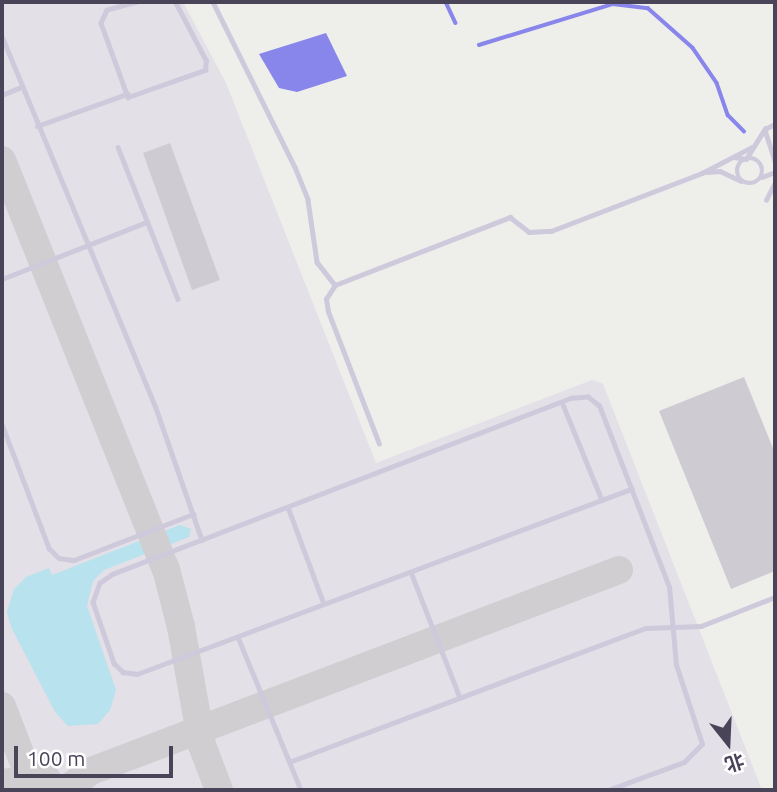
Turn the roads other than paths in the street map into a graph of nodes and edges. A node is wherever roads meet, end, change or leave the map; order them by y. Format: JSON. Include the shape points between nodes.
{"nodes":[{"id":1,"x":137,"y":2,"type":"edge"},
{"id":2,"x":175,"y":2,"type":"edge"},
{"id":3,"x":213,"y":2,"type":"edge"},
{"id":4,"x":2,"y":36,"type":"edge"},
{"id":5,"x":21,"y":87,"type":"junction"},
{"id":6,"x":127,"y":93,"type":"junction"},
{"id":7,"x":2,"y":95,"type":"edge"},
{"id":8,"x":775,"y":124,"type":"edge"},
{"id":9,"x":37,"y":126,"type":"junction"},
{"id":10,"x":765,"y":130,"type":"junction"},
{"id":11,"x":118,"y":147,"type":"dead end"},
{"id":12,"x":752,"y":147,"type":"junction"},
{"id":13,"x":733,"y":158,"type":"junction"},
{"id":14,"x":746,"y":159,"type":"junction"},
{"id":15,"x":775,"y":161,"type":"edge"},
{"id":16,"x":775,"y":172,"type":"edge"},
{"id":17,"x":702,"y":173,"type":"junction"},
{"id":18,"x":761,"y":177,"type":"junction"},
{"id":19,"x":743,"y":182,"type":"junction"},
{"id":20,"x":775,"y":182,"type":"edge"},
{"id":21,"x":766,"y":201,"type":"dead end"},
{"id":22,"x":147,"y":222,"type":"junction"},
{"id":23,"x":88,"y":246,"type":"junction"},
{"id":24,"x":2,"y":279,"type":"edge"},
{"id":25,"x":335,"y":285,"type":"junction"},
{"id":26,"x":178,"y":299,"type":"dead end"},
{"id":27,"x":562,"y":402,"type":"junction"},
{"id":28,"x":2,"y":424,"type":"edge"},
{"id":29,"x":379,"y":444,"type":"dead end"},
{"id":30,"x":631,"y":489,"type":"junction"},
{"id":31,"x":602,"y":500,"type":"junction"},
{"id":32,"x":288,"y":507,"type":"junction"},
{"id":33,"x":193,"y":514,"type":"junction"},
{"id":34,"x":202,"y":540,"type":"junction"},
{"id":35,"x":411,"y":572,"type":"junction"},
{"id":36,"x":775,"y":597,"type":"edge"},
{"id":37,"x":324,"y":604,"type":"junction"},
{"id":38,"x":673,"y":627,"type":"junction"},
{"id":39,"x":238,"y":637,"type":"junction"},
{"id":40,"x":460,"y":698,"type":"junction"},
{"id":41,"x":289,"y":762,"type":"junction"},
{"id":42,"x":301,"y":790,"type":"edge"},
{"id":43,"x":608,"y":790,"type":"edge"}],
"edges":[{"from":1,"to":6,"type":"lane","via":[[107,10],[101,23]]},
{"from":2,"to":6,"type":"lane","via":[[206,61],[205,70],[128,97]]},
{"from":3,"to":25,"type":"lane","via":[[295,167],[308,200],[317,261]]},
{"from":4,"to":5,"type":"lane"},
{"from":5,"to":7,"type":"lane"},
{"from":5,"to":9,"type":"lane"},
{"from":6,"to":9,"type":"lane"},
{"from":8,"to":10,"type":"lane"},
{"from":9,"to":23,"type":"lane"},
{"from":10,"to":12,"type":"lane"},
{"from":10,"to":15,"type":"lane"},
{"from":11,"to":22,"type":"lane"},
{"from":12,"to":13,"type":"lane"},
{"from":12,"to":14,"type":"lane"},
{"from":13,"to":14,"type":"lane"},
{"from":13,"to":17,"type":"lane"},
{"from":14,"to":18,"type":"lane","via":[[758,161]]},
{"from":14,"to":19,"type":"lane","via":[[738,167]]},
{"from":16,"to":18,"type":"lane"},
{"from":17,"to":19,"type":"lane","via":[[720,171]]},
{"from":17,"to":25,"type":"lane","via":[[540,234],[529,232],[510,217]]},
{"from":18,"to":19,"type":"lane","via":[[755,183]]},
{"from":20,"to":21,"type":"lane"},
{"from":22,"to":23,"type":"lane"},
{"from":22,"to":26,"type":"lane"},
{"from":23,"to":24,"type":"lane"},
{"from":23,"to":33,"type":"lane","via":[[155,405]]},
{"from":25,"to":29,"type":"lane","via":[[326,299],[328,312]]},
{"from":27,"to":30,"type":"lane","via":[[580,396],[593,399]]},
{"from":27,"to":31,"type":"lane"},
{"from":27,"to":32,"type":"lane"},
{"from":28,"to":33,"type":"lane","via":[[49,548],[59,558],[74,559]]},
{"from":30,"to":31,"type":"lane"},
{"from":30,"to":38,"type":"lane","via":[[669,587]]},
{"from":31,"to":35,"type":"lane"},
{"from":32,"to":34,"type":"lane"},
{"from":32,"to":37,"type":"lane"},
{"from":33,"to":34,"type":"lane"},
{"from":34,"to":39,"type":"lane","via":[[100,583],[93,602],[110,657],[123,672],[137,674]]},
{"from":35,"to":37,"type":"lane"},
{"from":35,"to":40,"type":"lane"},
{"from":36,"to":38,"type":"lane","via":[[701,626]]},
{"from":37,"to":39,"type":"lane"},
{"from":38,"to":40,"type":"lane","via":[[646,628]]},
{"from":38,"to":43,"type":"lane","via":[[676,665],[702,744],[684,762]]},
{"from":39,"to":41,"type":"lane"},
{"from":40,"to":41,"type":"lane"},
{"from":41,"to":42,"type":"lane"}]}
